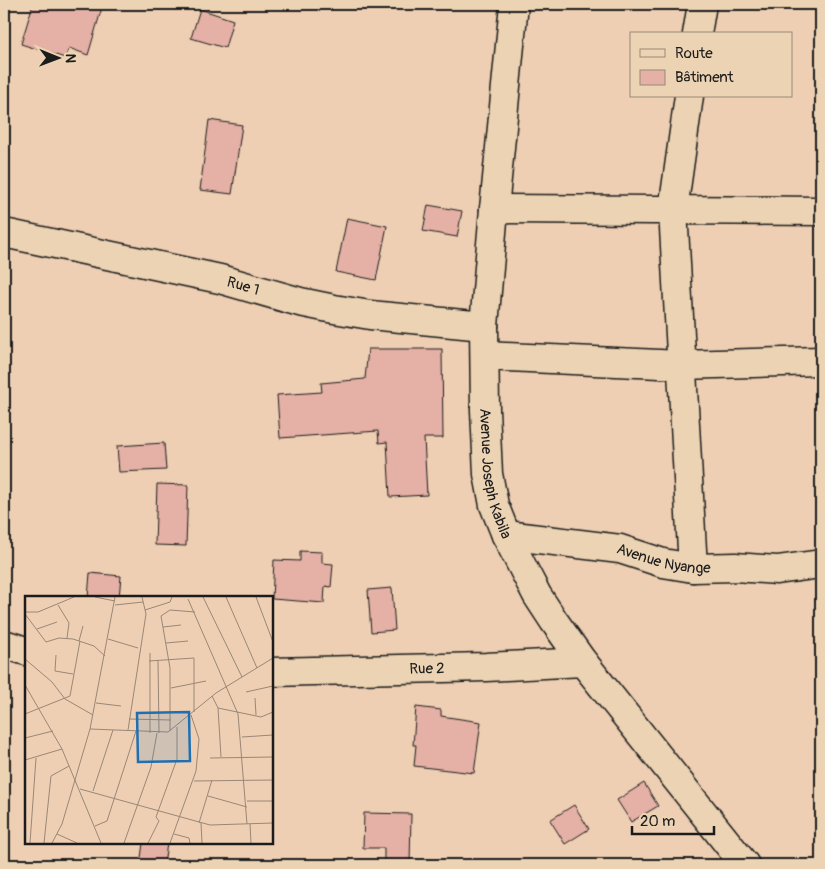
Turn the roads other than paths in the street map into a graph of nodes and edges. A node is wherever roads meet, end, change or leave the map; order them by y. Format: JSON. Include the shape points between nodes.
{"nodes":[{"id":1,"x":514,"y":4,"type":"edge"},
{"id":2,"x":702,"y":4,"type":"edge"},
{"id":3,"x":697,"y":32,"type":"edge"},
{"id":4,"x":689,"y":98,"type":"edge"},
{"id":5,"x":494,"y":209,"type":"junction"},
{"id":6,"x":673,"y":210,"type":"junction"},
{"id":7,"x":821,"y":211,"type":"edge"},
{"id":8,"x":4,"y":233,"type":"edge"},
{"id":9,"x":484,"y":326,"type":"junction"},
{"id":10,"x":485,"y":356,"type":"junction"},
{"id":11,"x":821,"y":361,"type":"edge"},
{"id":12,"x":681,"y":365,"type":"junction"},
{"id":13,"x":506,"y":535,"type":"junction"},
{"id":14,"x":821,"y":564,"type":"edge"},
{"id":15,"x":693,"y":568,"type":"junction"},
{"id":16,"x":4,"y":644,"type":"edge"},
{"id":17,"x":25,"y":650,"type":"edge"},
{"id":18,"x":583,"y":662,"type":"junction"},
{"id":19,"x":272,"y":672,"type":"edge"},
{"id":20,"x":745,"y":865,"type":"edge"}],
"edges":[{"from":1,"to":5,"type":"street","name":"Avenue Joseph Kabila"},
{"from":2,"to":3,"type":"street"},
{"from":4,"to":6,"type":"street"},
{"from":5,"to":6,"type":"street"},
{"from":5,"to":9,"type":"street","name":"Avenue Joseph Kabila"},
{"from":6,"to":7,"type":"street"},
{"from":6,"to":12,"type":"street"},
{"from":8,"to":9,"type":"street","name":"Rue 1","via":[[220,279],[334,309]]},
{"from":9,"to":10,"type":"street","name":"Avenue Joseph Kabila"},
{"from":10,"to":12,"type":"street"},
{"from":10,"to":13,"type":"street","name":"Avenue Joseph Kabila","via":[[488,474],[494,505]]},
{"from":11,"to":12,"type":"street"},
{"from":12,"to":15,"type":"street"},
{"from":13,"to":15,"type":"street","name":"Avenue Nyange","via":[[620,549],[663,563]]},
{"from":13,"to":18,"type":"street","name":"Avenue Joseph Kabila","via":[[537,595]]},
{"from":14,"to":15,"type":"street","name":"Avenue Nyange","via":[[777,570]]},
{"from":16,"to":17,"type":"street"},
{"from":18,"to":19,"type":"street","name":"Rue 2"},
{"from":18,"to":20,"type":"street","name":"Avenue Joseph Kabila"}]}
